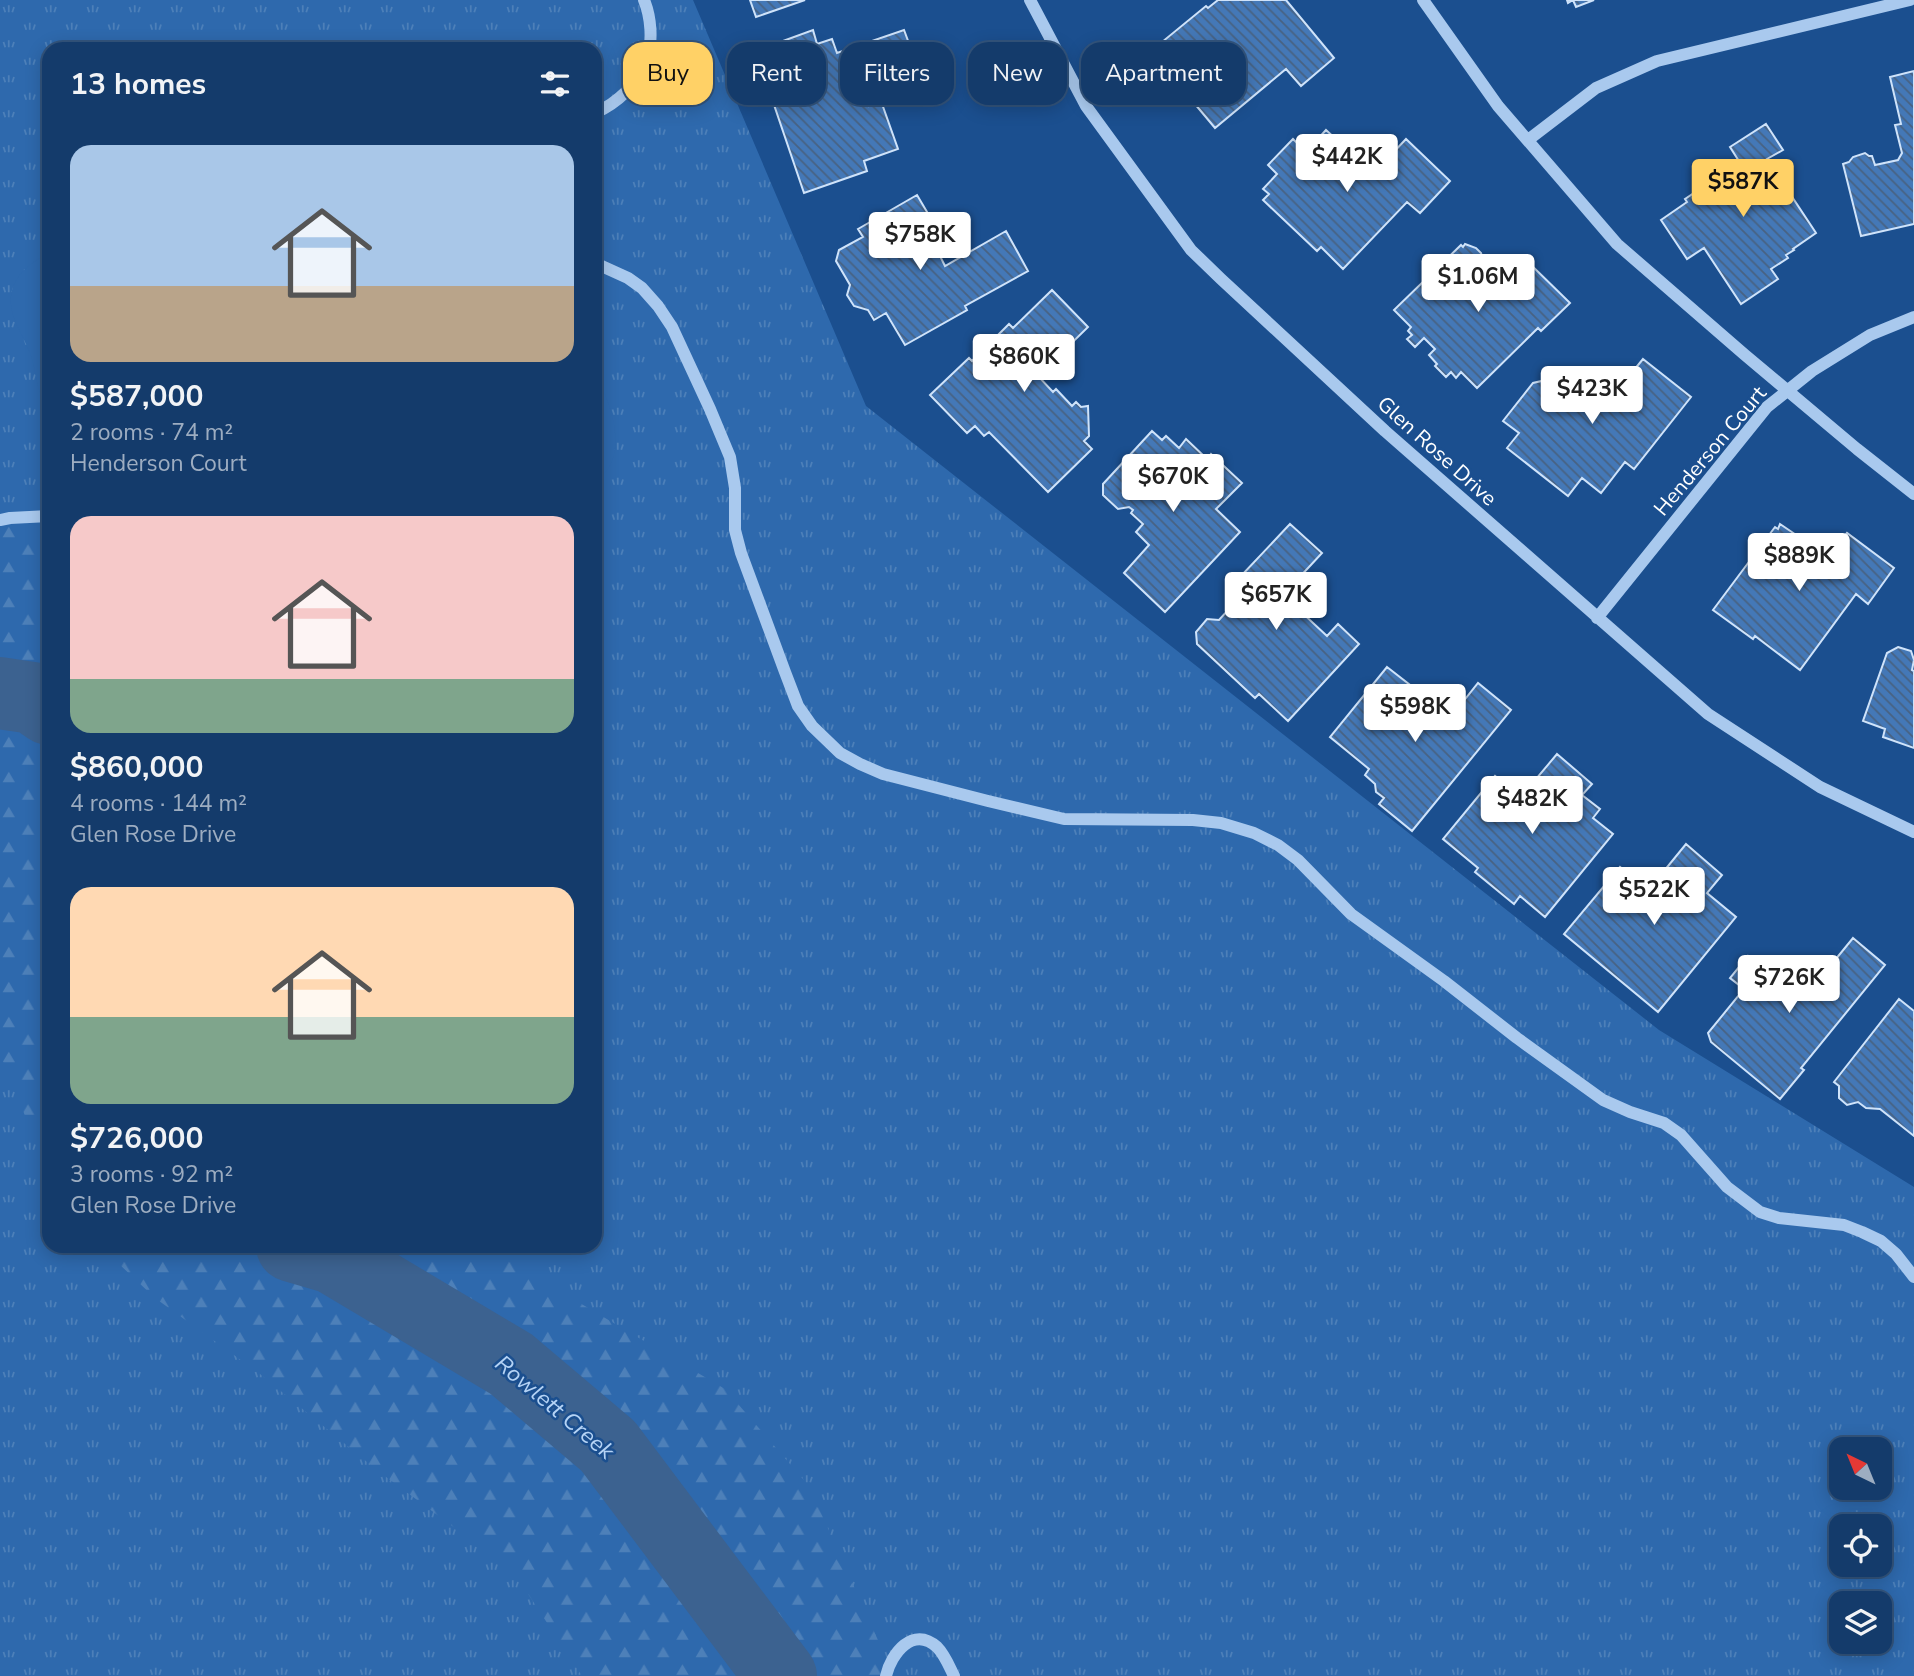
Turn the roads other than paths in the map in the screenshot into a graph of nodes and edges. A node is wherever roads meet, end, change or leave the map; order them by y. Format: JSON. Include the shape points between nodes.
{"nodes":[{"id":1,"x":644,"y":0,"type":"edge"},
{"id":2,"x":1030,"y":0,"type":"edge"},
{"id":3,"x":1423,"y":0,"type":"edge"},
{"id":4,"x":1910,"y":0,"type":"edge"},
{"id":5,"x":602,"y":108,"type":"edge"},
{"id":6,"x":1528,"y":140,"type":"junction"},
{"id":7,"x":602,"y":266,"type":"edge"},
{"id":8,"x":1914,"y":317,"type":"edge"},
{"id":9,"x":1787,"y":391,"type":"junction"},
{"id":10,"x":1914,"y":494,"type":"edge"},
{"id":11,"x":42,"y":516,"type":"edge"},
{"id":12,"x":0,"y":520,"type":"edge"},
{"id":13,"x":1597,"y":618,"type":"junction"},
{"id":14,"x":1914,"y":832,"type":"edge"},
{"id":15,"x":1914,"y":1277,"type":"edge"},
{"id":16,"x":886,"y":1676,"type":"edge"},
{"id":17,"x":954,"y":1676,"type":"edge"}],
"edges":[{"from":1,"to":5,"type":"street","via":[[649,14],[648,60],[621,96]]},
{"from":2,"to":13,"type":"street","name":"Glen Rose Drive","via":[[1086,106],[1191,250],[1385,431]]},
{"from":3,"to":6,"type":"street"},
{"from":4,"to":6,"type":"street","via":[[1657,61],[1596,88]]},
{"from":6,"to":9,"type":"street","via":[[1618,244]]},
{"from":7,"to":15,"type":"street","via":[[642,288],[672,327],[730,457],[741,553],[798,706],[811,726],[840,753],[883,774],[1063,819],[1212,822],[1278,845],[1351,914],[1603,1100],[1664,1123],[1681,1135],[1727,1186],[1760,1212],[1862,1232],[1881,1241]]},
{"from":8,"to":9,"type":"street","name":"Henderson Court","via":[[1870,335]]},
{"from":9,"to":10,"type":"street"},
{"from":9,"to":13,"type":"street","name":"Henderson Court","via":[[1767,407]]},
{"from":11,"to":12,"type":"street"},
{"from":13,"to":14,"type":"street","name":"Glen Rose Drive","via":[[1707,714],[1820,787]]},
{"from":16,"to":17,"type":"street","via":[[899,1649],[918,1639],[934,1644]]}]}
